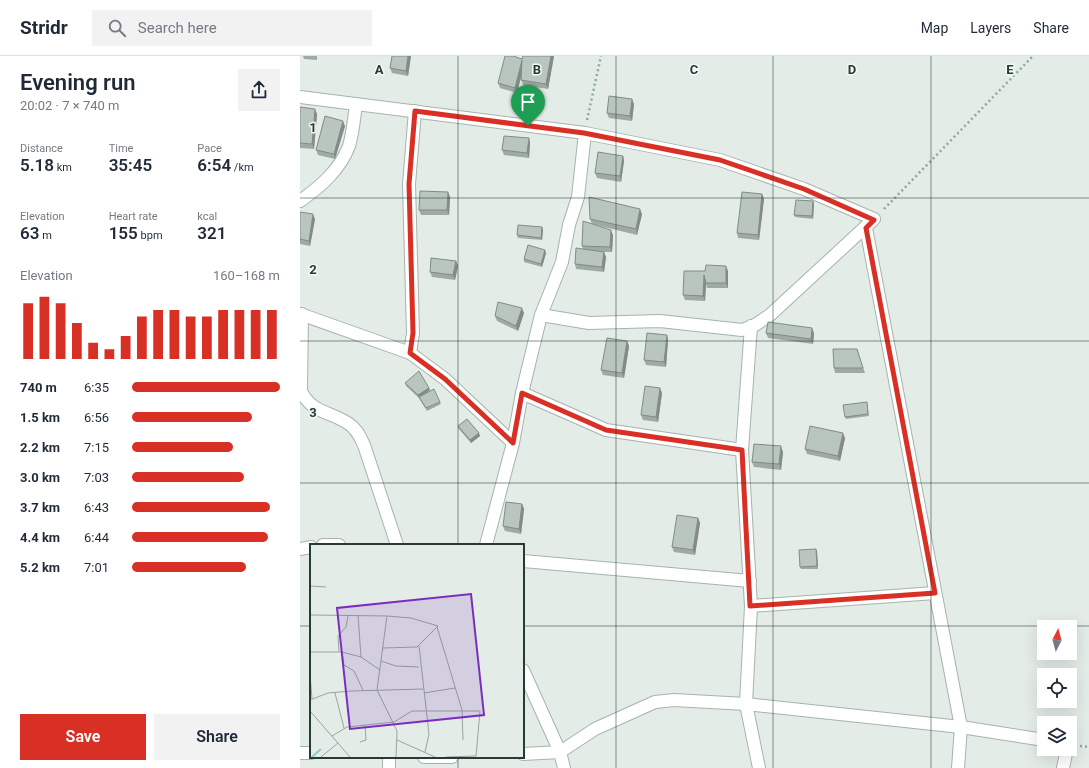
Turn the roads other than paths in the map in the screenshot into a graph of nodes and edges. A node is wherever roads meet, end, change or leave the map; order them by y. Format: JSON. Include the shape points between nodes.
{"nodes":[{"id":1,"x":300,"y":97,"type":"edge"},
{"id":2,"x":356,"y":105,"type":"junction"},
{"id":3,"x":415,"y":111,"type":"junction"},
{"id":4,"x":584,"y":133,"type":"junction"},
{"id":5,"x":300,"y":202,"type":"edge"},
{"id":6,"x":870,"y":224,"type":"junction"},
{"id":7,"x":301,"y":314,"type":"edge"},
{"id":8,"x":541,"y":315,"type":"junction"},
{"id":9,"x":751,"y":326,"type":"junction"},
{"id":10,"x":410,"y":353,"type":"junction"},
{"id":11,"x":522,"y":393,"type":"junction"},
{"id":12,"x":513,"y":443,"type":"junction"},
{"id":13,"x":742,"y":450,"type":"junction"},
{"id":14,"x":397,"y":544,"type":"edge"},
{"id":15,"x":486,"y":544,"type":"edge"},
{"id":16,"x":310,"y":547,"type":"edge"},
{"id":17,"x":300,"y":549,"type":"edge"},
{"id":18,"x":524,"y":561,"type":"edge"},
{"id":19,"x":750,"y":581,"type":"junction"},
{"id":20,"x":935,"y":593,"type":"junction"},
{"id":21,"x":750,"y":606,"type":"junction"},
{"id":22,"x":524,"y":672,"type":"edge"},
{"id":23,"x":746,"y":704,"type":"junction"},
{"id":24,"x":961,"y":727,"type":"junction"},
{"id":25,"x":1037,"y":739,"type":"edge"},
{"id":26,"x":560,"y":752,"type":"junction"},
{"id":27,"x":524,"y":754,"type":"edge"},
{"id":28,"x":1066,"y":756,"type":"edge"},
{"id":29,"x":564,"y":768,"type":"edge"},
{"id":30,"x":758,"y":768,"type":"edge"},
{"id":31,"x":958,"y":768,"type":"edge"},
{"id":32,"x":1063,"y":768,"type":"edge"}],
"edges":[{"from":1,"to":2,"type":"street"},
{"from":2,"to":3,"type":"street"},
{"from":2,"to":5,"type":"street","via":[[349,145],[337,168]]},
{"from":3,"to":4,"type":"street"},
{"from":3,"to":10,"type":"street","via":[[409,184],[413,333]]},
{"from":4,"to":6,"type":"street","via":[[720,160],[804,189]]},
{"from":4,"to":8,"type":"street","via":[[578,197],[562,262]]},
{"from":6,"to":9,"type":"street","via":[[770,315]]},
{"from":6,"to":20,"type":"street"},
{"from":7,"to":10,"type":"street"},
{"from":7,"to":14,"type":"street","via":[[301,391],[306,401],[315,408],[349,424],[357,432],[364,445]]},
{"from":8,"to":9,"type":"street","via":[[589,323],[660,321],[742,330]]},
{"from":8,"to":11,"type":"street"},
{"from":9,"to":13,"type":"street"},
{"from":10,"to":12,"type":"street","via":[[445,379]]},
{"from":11,"to":12,"type":"street"},
{"from":11,"to":13,"type":"street","via":[[606,430]]},
{"from":12,"to":15,"type":"street"},
{"from":13,"to":19,"type":"street"},
{"from":16,"to":17,"type":"street"},
{"from":18,"to":19,"type":"street"},
{"from":19,"to":21,"type":"street"},
{"from":20,"to":21,"type":"street"},
{"from":20,"to":24,"type":"street"},
{"from":21,"to":23,"type":"street"},
{"from":22,"to":26,"type":"street"},
{"from":23,"to":24,"type":"street"},
{"from":23,"to":26,"type":"street","via":[[674,700],[655,702],[595,729]]},
{"from":23,"to":30,"type":"street"},
{"from":24,"to":25,"type":"street"},
{"from":24,"to":31,"type":"street"},
{"from":26,"to":27,"type":"street"},
{"from":26,"to":29,"type":"street"},
{"from":28,"to":32,"type":"street"}]}
